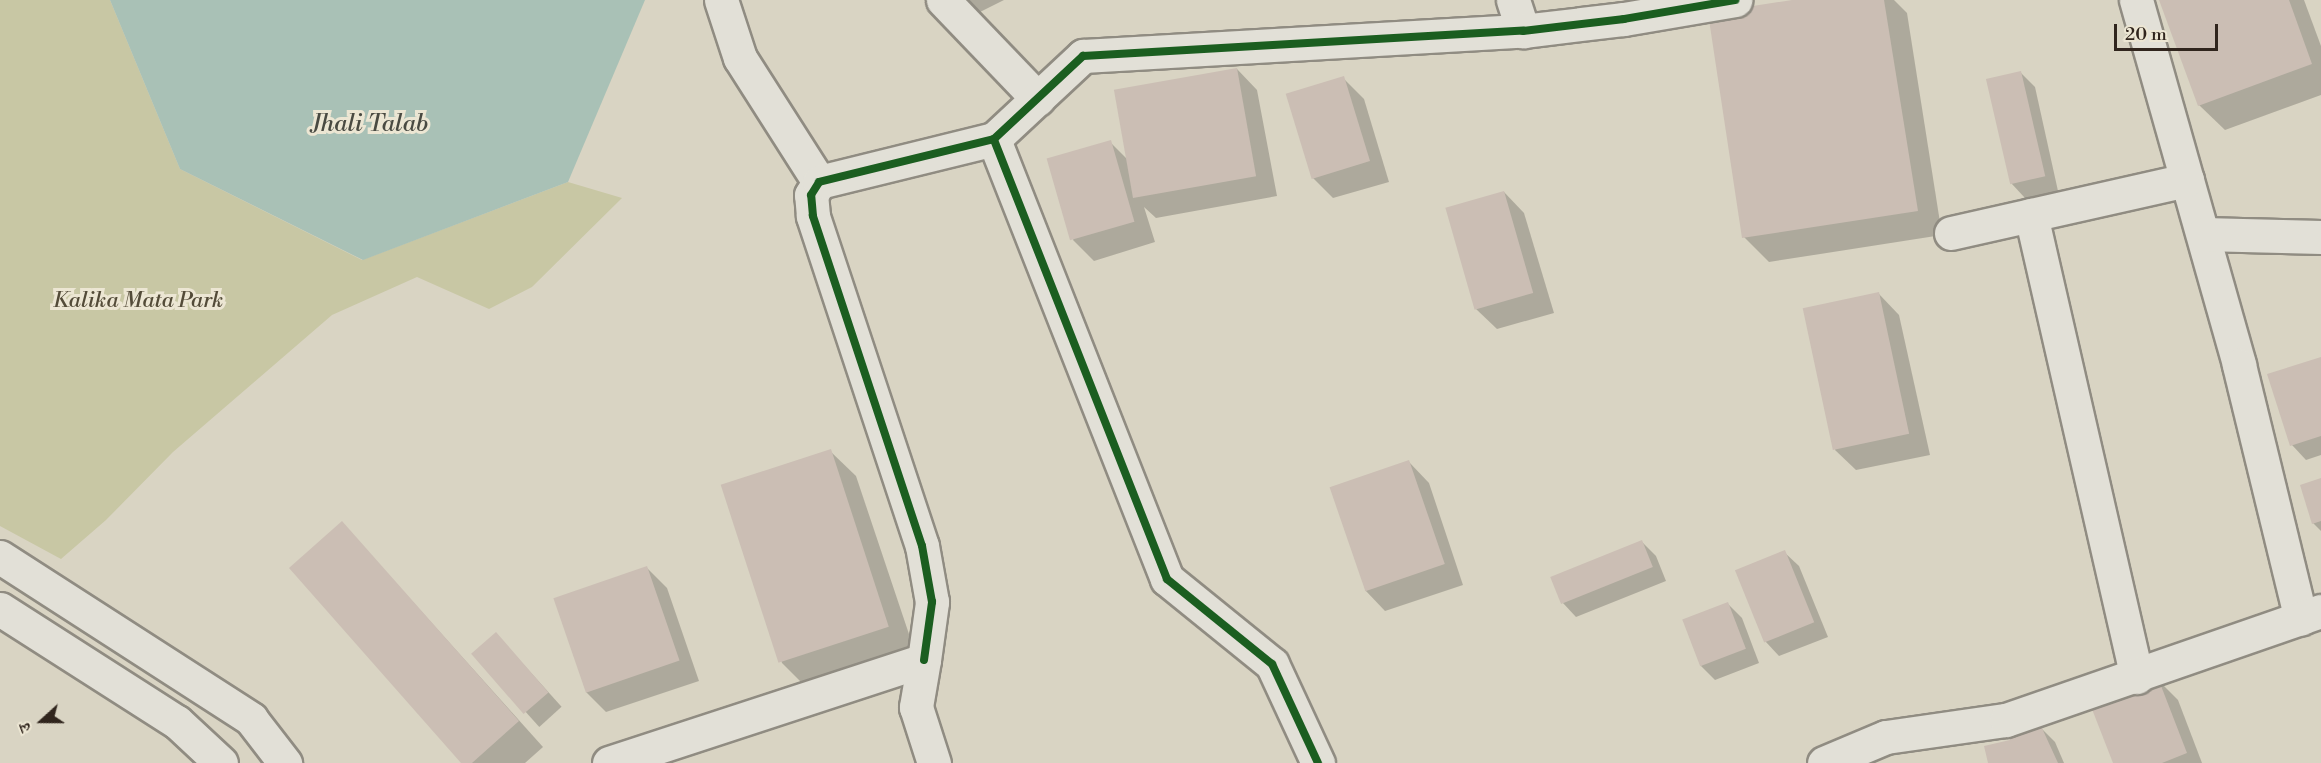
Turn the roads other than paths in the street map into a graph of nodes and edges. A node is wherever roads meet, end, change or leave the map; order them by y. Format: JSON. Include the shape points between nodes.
{"nodes":[{"id":1,"x":722,"y":0,"type":"edge"},
{"id":2,"x":943,"y":0,"type":"edge"},
{"id":3,"x":1513,"y":0,"type":"edge"},
{"id":4,"x":1735,"y":0,"type":"edge"},
{"id":5,"x":2136,"y":0,"type":"edge"},
{"id":6,"x":1523,"y":31,"type":"junction"},
{"id":7,"x":1038,"y":99,"type":"junction"},
{"id":8,"x":994,"y":139,"type":"junction"},
{"id":9,"x":2187,"y":180,"type":"junction"},
{"id":10,"x":819,"y":182,"type":"junction"},
{"id":11,"x":2031,"y":215,"type":"junction"},
{"id":12,"x":1951,"y":233,"type":"dead end"},
{"id":13,"x":2203,"y":234,"type":"junction"},
{"id":14,"x":2321,"y":237,"type":"edge"},
{"id":15,"x":0,"y":556,"type":"edge"},
{"id":16,"x":0,"y":609,"type":"edge"},
{"id":17,"x":2311,"y":615,"type":"edge"},
{"id":18,"x":924,"y":660,"type":"junction"},
{"id":19,"x":2137,"y":677,"type":"junction"},
{"id":20,"x":221,"y":763,"type":"edge"},
{"id":21,"x":285,"y":763,"type":"edge"},
{"id":22,"x":609,"y":763,"type":"edge"},
{"id":23,"x":934,"y":763,"type":"edge"},
{"id":24,"x":1318,"y":763,"type":"edge"},
{"id":25,"x":1824,"y":763,"type":"edge"}],
"edges":[{"from":1,"to":10,"type":"street","via":[[740,57]]},
{"from":2,"to":7,"type":"street"},
{"from":3,"to":6,"type":"street"},
{"from":4,"to":6,"type":"street"},
{"from":5,"to":9,"type":"street"},
{"from":6,"to":7,"type":"street","via":[[1083,56]]},
{"from":7,"to":8,"type":"street"},
{"from":8,"to":10,"type":"street"},
{"from":8,"to":24,"type":"street","via":[[1167,579],[1272,664]]},
{"from":9,"to":11,"type":"street"},
{"from":9,"to":13,"type":"street"},
{"from":10,"to":18,"type":"street","via":[[811,195],[813,216],[922,546],[932,602]]},
{"from":11,"to":12,"type":"street"},
{"from":11,"to":19,"type":"street"},
{"from":13,"to":14,"type":"street"},
{"from":13,"to":17,"type":"street"},
{"from":15,"to":21,"type":"street","via":[[251,719]]},
{"from":16,"to":20,"type":"street","via":[[177,722]]},
{"from":17,"to":19,"type":"street"},
{"from":18,"to":22,"type":"street"},
{"from":18,"to":23,"type":"street","via":[[916,707]]},
{"from":19,"to":25,"type":"street","via":[[2007,720],[1886,737]]}]}
